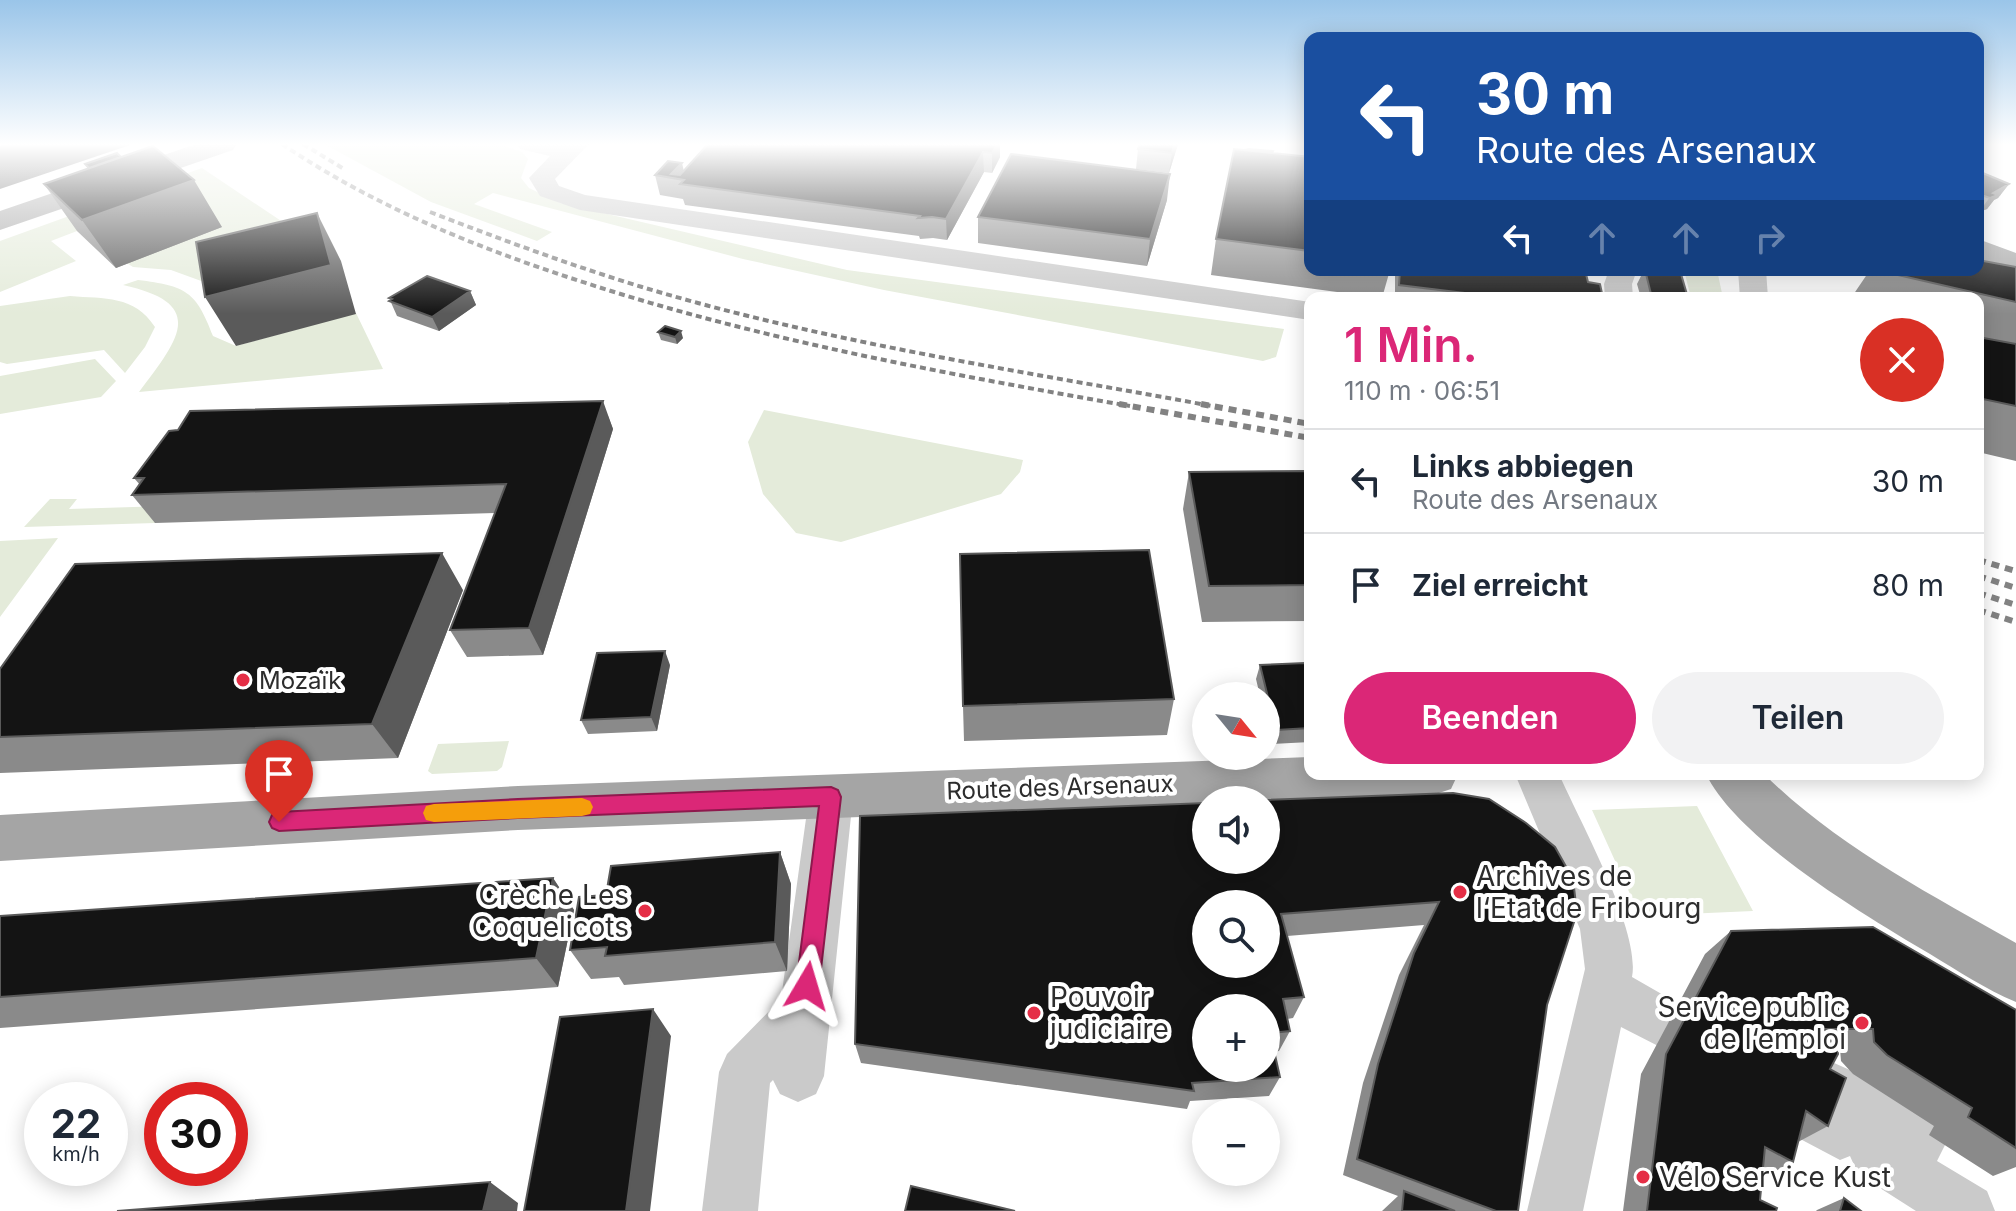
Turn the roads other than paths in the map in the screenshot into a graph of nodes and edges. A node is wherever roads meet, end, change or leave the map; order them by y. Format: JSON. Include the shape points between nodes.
{"nodes":[{"id":1,"x":59,"y":201,"type":"edge"},
{"id":2,"x":576,"y":201,"type":"edge"},
{"id":3,"x":0,"y":221,"type":"edge"},
{"id":4,"x":1984,"y":251,"type":"edge"},
{"id":5,"x":1984,"y":259,"type":"edge"},
{"id":6,"x":2016,"y":266,"type":"edge"},
{"id":7,"x":1304,"y":310,"type":"edge"},
{"id":8,"x":1304,"y":779,"type":"edge"},
{"id":9,"x":1540,"y":780,"type":"edge"},
{"id":10,"x":1736,"y":780,"type":"edge"},
{"id":11,"x":831,"y":797,"type":"junction"},
{"id":12,"x":0,"y":838,"type":"edge"},
{"id":13,"x":2016,"y":974,"type":"edge"},
{"id":14,"x":1604,"y":989,"type":"junction"},
{"id":15,"x":804,"y":1011,"type":"junction"},
{"id":16,"x":1668,"y":1026,"type":"dead end"},
{"id":17,"x":798,"y":1076,"type":"dead end"},
{"id":18,"x":1850,"y":1124,"type":"dead end"},
{"id":19,"x":730,"y":1211,"type":"edge"},
{"id":20,"x":1555,"y":1211,"type":"edge"},
{"id":21,"x":1967,"y":1211,"type":"edge"}],
"edges":[{"from":1,"to":3,"type":"main road"},
{"from":2,"to":7,"type":"street"},
{"from":4,"to":6,"type":"main road"},
{"from":5,"to":6,"type":"street"},
{"from":8,"to":11,"type":"main road","name":"Route des Arsenaux"},
{"from":9,"to":14,"type":"street","via":[[1604,929],[1609,969]]},
{"from":10,"to":13,"type":"main road","via":[[1804,844]]},
{"from":11,"to":12,"type":"main road","name":"Route des Arsenaux","via":[[518,808]]},
{"from":11,"to":15,"type":"street"},
{"from":14,"to":16,"type":"street"},
{"from":14,"to":20,"type":"street"},
{"from":15,"to":17,"type":"street"},
{"from":15,"to":19,"type":"street","via":[[745,1072]]},
{"from":18,"to":21,"type":"street"}]}
